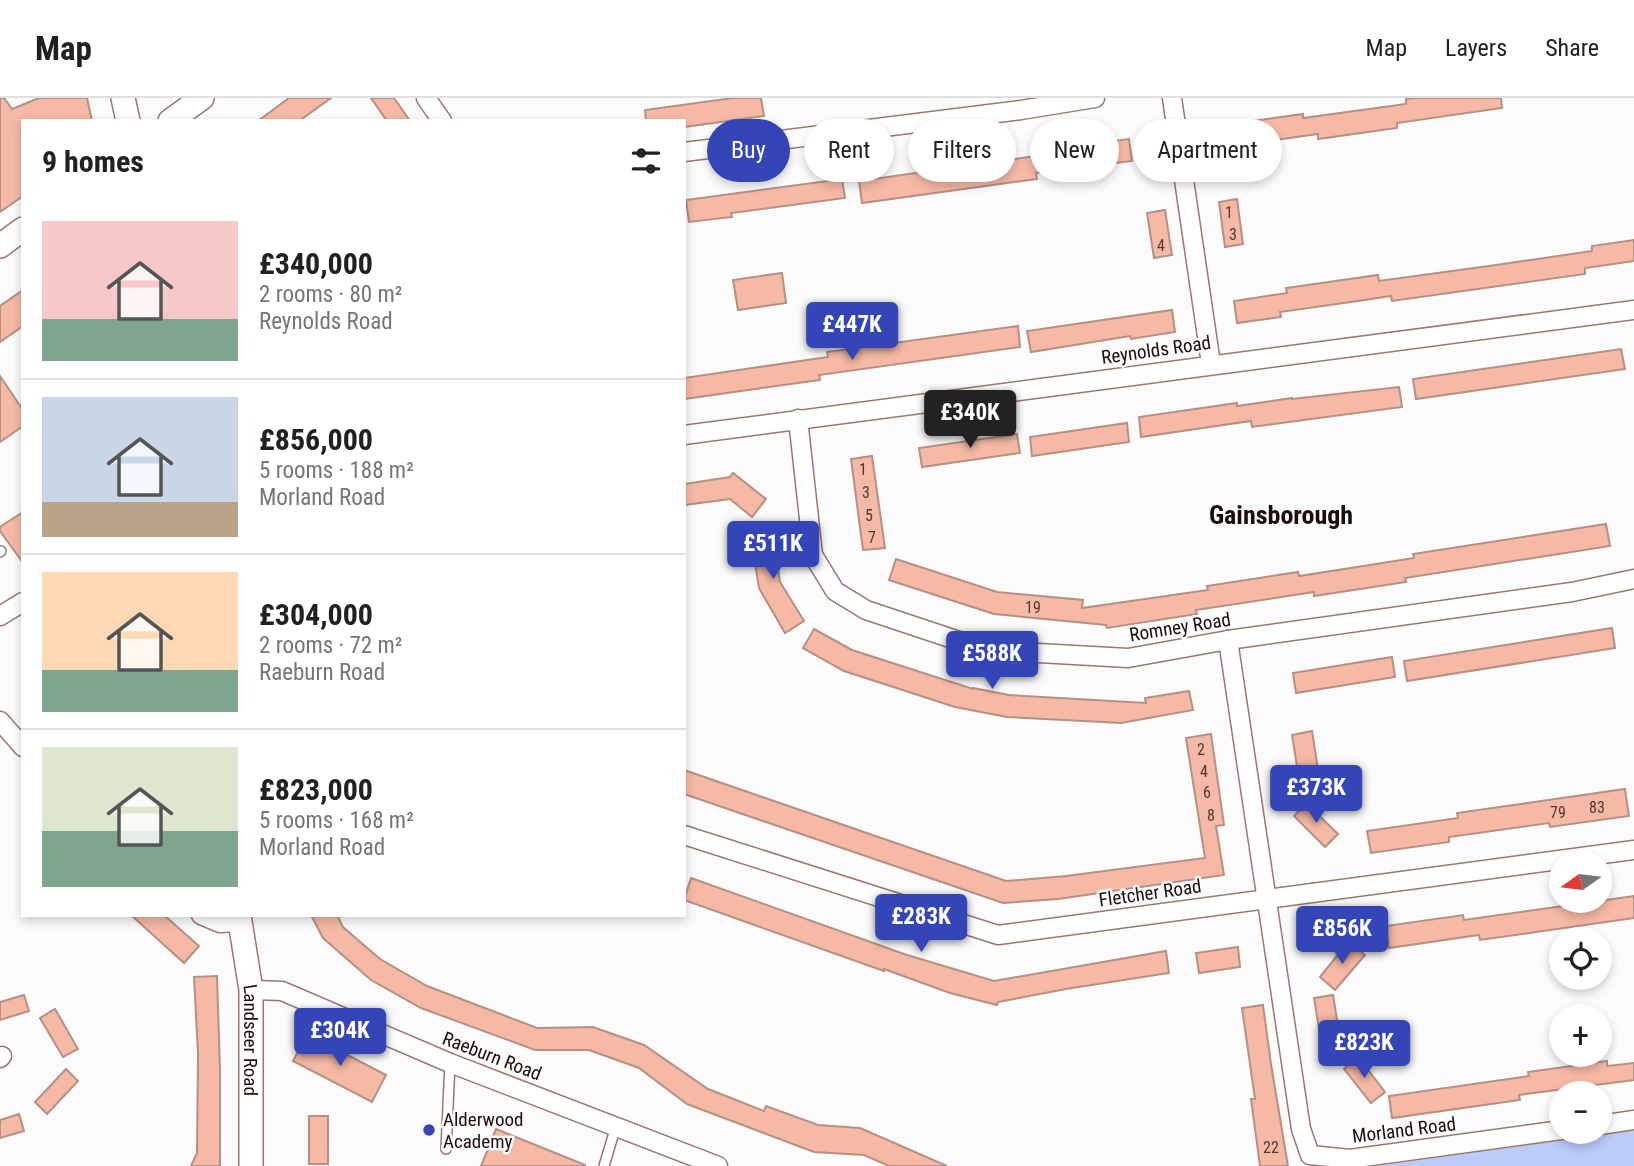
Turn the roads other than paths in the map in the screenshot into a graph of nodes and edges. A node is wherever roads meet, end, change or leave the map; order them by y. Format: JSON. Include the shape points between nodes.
{"nodes":[{"id":1,"x":123,"y":98,"type":"edge"},
{"id":2,"x":202,"y":98,"type":"edge"},
{"id":3,"x":426,"y":98,"type":"edge"},
{"id":4,"x":1094,"y":98,"type":"edge"},
{"id":5,"x":1172,"y":98,"type":"edge"},
{"id":6,"x":1020,"y":104,"type":"edge"},
{"id":7,"x":128,"y":119,"type":"edge"},
{"id":8,"x":173,"y":119,"type":"edge"},
{"id":9,"x":441,"y":119,"type":"edge"},
{"id":10,"x":686,"y":152,"type":"edge"},
{"id":11,"x":21,"y":230,"type":"edge"},
{"id":12,"x":0,"y":246,"type":"edge"},
{"id":13,"x":1634,"y":310,"type":"edge"},
{"id":14,"x":1211,"y":364,"type":"junction"},
{"id":15,"x":798,"y":419,"type":"junction"},
{"id":16,"x":686,"y":435,"type":"edge"},
{"id":17,"x":1634,"y":579,"type":"edge"},
{"id":18,"x":21,"y":603,"type":"edge"},
{"id":19,"x":0,"y":616,"type":"edge"},
{"id":20,"x":1228,"y":640,"type":"junction"},
{"id":21,"x":0,"y":720,"type":"edge"},
{"id":22,"x":21,"y":745,"type":"edge"},
{"id":23,"x":686,"y":836,"type":"edge"},
{"id":24,"x":1634,"y":850,"type":"edge"},
{"id":25,"x":1268,"y":898,"type":"junction"},
{"id":26,"x":206,"y":917,"type":"edge"},
{"id":27,"x":239,"y":919,"type":"edge"},
{"id":28,"x":251,"y":990,"type":"junction"},
{"id":29,"x":450,"y":1063,"type":"junction"},
{"id":30,"x":1634,"y":1120,"type":"edge"},
{"id":31,"x":1612,"y":1123,"type":"edge"},
{"id":32,"x":616,"y":1125,"type":"junction"},
{"id":33,"x":1549,"y":1132,"type":"edge"},
{"id":34,"x":446,"y":1149,"type":"dead end"},
{"id":35,"x":251,"y":1166,"type":"edge"},
{"id":36,"x":604,"y":1166,"type":"edge"},
{"id":37,"x":718,"y":1166,"type":"edge"}],
"edges":[{"from":1,"to":7,"type":"street"},
{"from":2,"to":8,"type":"street"},
{"from":3,"to":9,"type":"street"},
{"from":4,"to":6,"type":"street"},
{"from":5,"to":14,"type":"street"},
{"from":6,"to":10,"type":"street"},
{"from":11,"to":12,"type":"street"},
{"from":13,"to":14,"type":"street","name":"Reynolds Road"},
{"from":14,"to":15,"type":"street","name":"Reynolds Road"},
{"from":15,"to":16,"type":"street","name":"Reynolds Road"},
{"from":15,"to":20,"type":"street","name":"Romney Road","via":[[813,555],[835,591],[866,610],[986,650],[1128,658]]},
{"from":17,"to":20,"type":"street","name":"Romney Road","via":[[1559,594]]},
{"from":18,"to":19,"type":"street"},
{"from":20,"to":25,"type":"street","name":"Morland Road"},
{"from":21,"to":22,"type":"street"},
{"from":23,"to":25,"type":"street","name":"Fletcher Road","via":[[998,935]]},
{"from":24,"to":25,"type":"street","name":"Fletcher Road"},
{"from":25,"to":33,"type":"street","name":"Morland Road","via":[[1301,1129],[1310,1155],[1350,1159]]},
{"from":26,"to":27,"type":"street","via":[[219,923]]},
{"from":27,"to":28,"type":"street","name":"Landseer Road"},
{"from":28,"to":29,"type":"street","name":"Raeburn Road","via":[[282,991]]},
{"from":28,"to":35,"type":"street","name":"Landseer Road"},
{"from":29,"to":32,"type":"street","name":"Raeburn Road"},
{"from":29,"to":34,"type":"lane"},
{"from":30,"to":31,"type":"street"},
{"from":32,"to":36,"type":"lane"},
{"from":32,"to":37,"type":"street","name":"Raeburn Road"}]}
